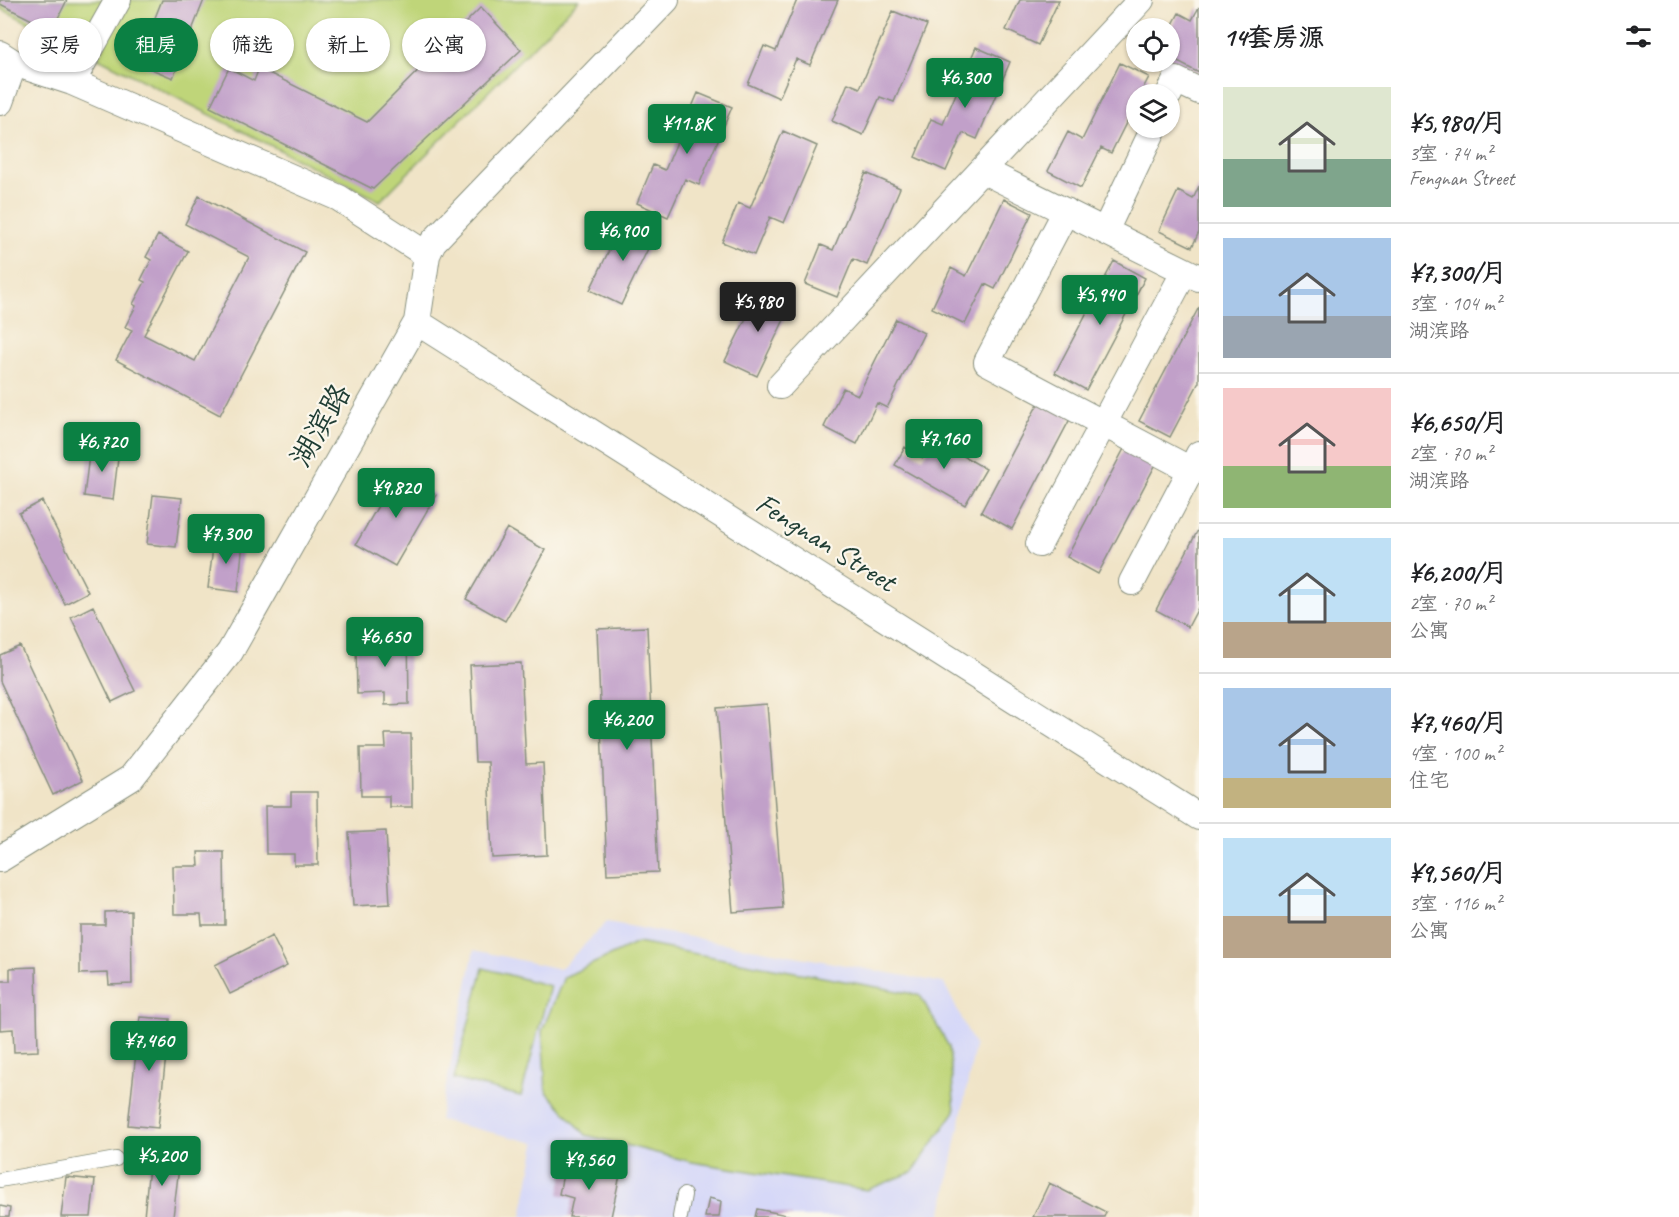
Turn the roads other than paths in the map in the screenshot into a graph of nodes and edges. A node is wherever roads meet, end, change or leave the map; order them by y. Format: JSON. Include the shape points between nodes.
{"nodes":[{"id":1,"x":118,"y":0,"type":"edge"},
{"id":2,"x":666,"y":0,"type":"edge"},
{"id":3,"x":1141,"y":0,"type":"edge"},
{"id":4,"x":7,"y":58,"type":"edge"},
{"id":5,"x":72,"y":82,"type":"junction"},
{"id":6,"x":1174,"y":84,"type":"edge"},
{"id":7,"x":1199,"y":91,"type":"edge"},
{"id":8,"x":0,"y":102,"type":"edge"},
{"id":9,"x":1149,"y":138,"type":"edge"},
{"id":10,"x":982,"y":170,"type":"junction"},
{"id":11,"x":1066,"y":211,"type":"junction"},
{"id":12,"x":1105,"y":231,"type":"junction"},
{"id":13,"x":427,"y":255,"type":"junction"},
{"id":14,"x":1192,"y":275,"type":"edge"},
{"id":15,"x":417,"y":322,"type":"junction"},
{"id":16,"x":780,"y":386,"type":"dead end"},
{"id":17,"x":1103,"y":424,"type":"junction"},
{"id":18,"x":1195,"y":462,"type":"edge"},
{"id":19,"x":1039,"y":543,"type":"dead end"},
{"id":20,"x":1131,"y":582,"type":"dead end"},
{"id":21,"x":1199,"y":817,"type":"edge"},
{"id":22,"x":0,"y":859,"type":"edge"},
{"id":23,"x":116,"y":1159,"type":"dead end"},
{"id":24,"x":0,"y":1180,"type":"edge"},
{"id":25,"x":684,"y":1195,"type":"dead end"},
{"id":26,"x":680,"y":1217,"type":"edge"}],
"edges":[{"from":1,"to":5,"type":"street"},
{"from":2,"to":13,"type":"street","name":"湖滨路","via":[[433,242]]},
{"from":3,"to":10,"type":"street"},
{"from":4,"to":5,"type":"street"},
{"from":4,"to":8,"type":"street"},
{"from":5,"to":13,"type":"street","via":[[339,198]]},
{"from":6,"to":7,"type":"street","via":[[1176,80]]},
{"from":9,"to":12,"type":"street"},
{"from":10,"to":11,"type":"street"},
{"from":10,"to":16,"type":"street"},
{"from":11,"to":12,"type":"street"},
{"from":11,"to":17,"type":"street","via":[[987,362]]},
{"from":12,"to":14,"type":"street"},
{"from":13,"to":15,"type":"street","name":"湖滨路"},
{"from":14,"to":17,"type":"street"},
{"from":15,"to":21,"type":"street","name":"Fengnan Street"},
{"from":15,"to":22,"type":"street","name":"湖滨路","via":[[230,652],[131,778]]},
{"from":17,"to":18,"type":"street"},
{"from":17,"to":19,"type":"street"},
{"from":18,"to":20,"type":"street"},
{"from":23,"to":24,"type":"lane"},
{"from":25,"to":26,"type":"lane"}]}
